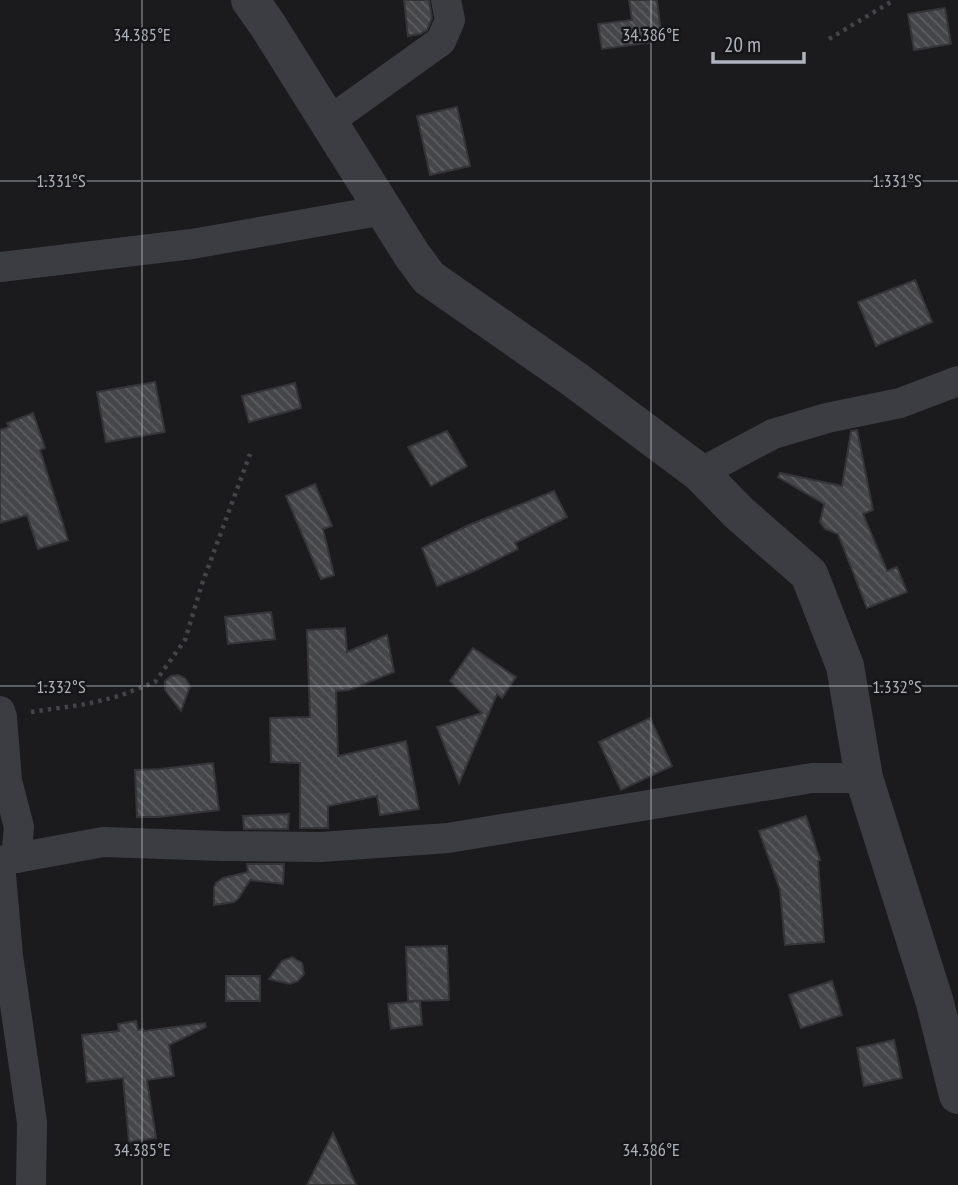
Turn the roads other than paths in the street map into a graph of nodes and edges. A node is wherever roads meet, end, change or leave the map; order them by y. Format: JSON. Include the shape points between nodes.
{"nodes":[{"id":1,"x":250,"y":0,"type":"edge"},
{"id":2,"x":446,"y":0,"type":"edge"},
{"id":3,"x":328,"y":122,"type":"junction"},
{"id":4,"x":384,"y":210,"type":"junction"},
{"id":5,"x":0,"y":267,"type":"edge"},
{"id":6,"x":958,"y":381,"type":"edge"},
{"id":7,"x":700,"y":473,"type":"junction"},
{"id":8,"x":1,"y":714,"type":"edge"},
{"id":9,"x":864,"y":778,"type":"junction"},
{"id":10,"x":5,"y":861,"type":"edge"},
{"id":11,"x":958,"y":1095,"type":"edge"},
{"id":12,"x":31,"y":1185,"type":"edge"}],
"edges":[{"from":1,"to":3,"type":"street"},
{"from":2,"to":3,"type":"street","via":[[450,20],[441,41]]},
{"from":3,"to":4,"type":"street"},
{"from":4,"to":5,"type":"street","via":[[192,244]]},
{"from":4,"to":7,"type":"street","via":[[429,278]]},
{"from":6,"to":7,"type":"street","via":[[900,403],[773,434]]},
{"from":7,"to":9,"type":"street","via":[[809,574],[845,666]]},
{"from":8,"to":10,"type":"street","via":[[7,782],[19,827]]},
{"from":9,"to":10,"type":"street","via":[[812,778],[447,838],[321,847],[103,842]]},
{"from":9,"to":11,"type":"street","via":[[935,1003]]},
{"from":10,"to":12,"type":"street","via":[[8,956],[32,1122]]}]}
